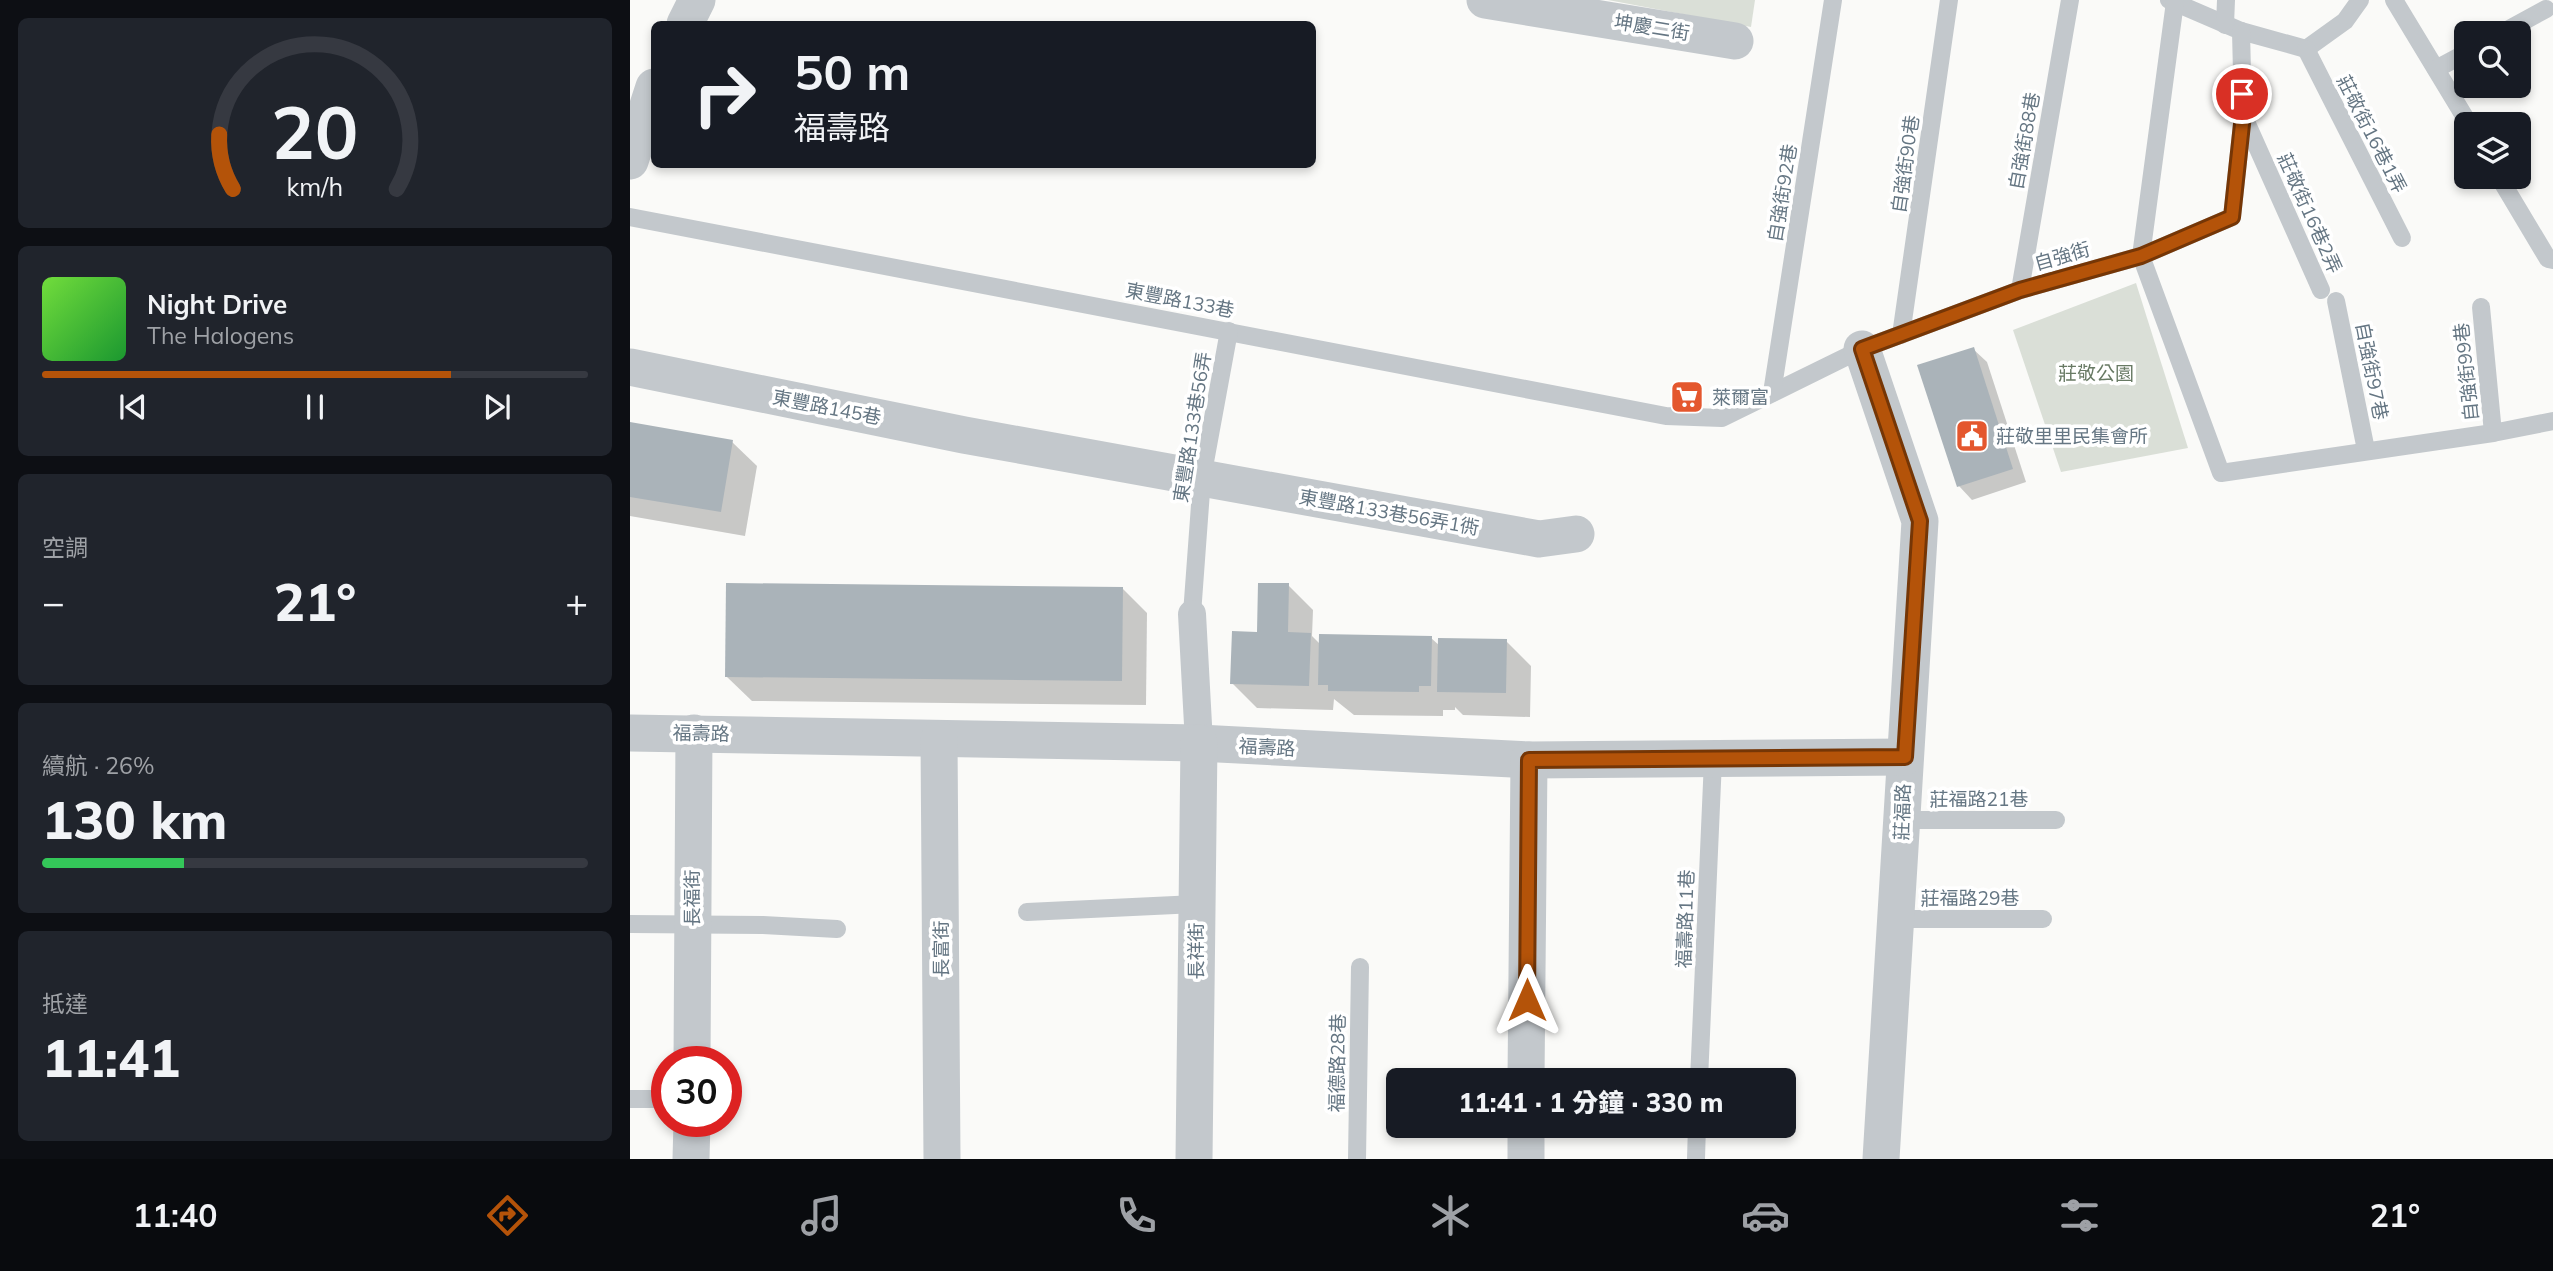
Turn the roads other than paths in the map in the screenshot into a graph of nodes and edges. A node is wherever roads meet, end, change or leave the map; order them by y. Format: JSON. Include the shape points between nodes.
{"nodes":[{"id":1,"x":697,"y":0,"type":"edge"},
{"id":2,"x":1485,"y":0,"type":"edge"},
{"id":3,"x":1833,"y":0,"type":"edge"},
{"id":4,"x":1949,"y":0,"type":"edge"},
{"id":5,"x":2070,"y":0,"type":"edge"},
{"id":6,"x":2226,"y":0,"type":"edge"},
{"id":7,"x":2360,"y":0,"type":"edge"},
{"id":8,"x":2394,"y":0,"type":"edge"},
{"id":9,"x":2172,"y":1,"type":"edge"},
{"id":10,"x":2547,"y":10,"type":"edge"},
{"id":11,"x":686,"y":21,"type":"edge"},
{"id":12,"x":2525,"y":21,"type":"edge"},
{"id":13,"x":2233,"y":28,"type":"junction"},
{"id":14,"x":1735,"y":41,"type":"dead end"},
{"id":15,"x":2306,"y":48,"type":"junction"},
{"id":16,"x":2454,"y":59,"type":"edge"},
{"id":17,"x":2436,"y":69,"type":"junction"},
{"id":18,"x":651,"y":97,"type":"edge"},
{"id":19,"x":2462,"y":112,"type":"edge"},
{"id":20,"x":2243,"y":115,"type":"junction"},
{"id":21,"x":630,"y":161,"type":"edge"},
{"id":22,"x":2507,"y":189,"type":"edge"},
{"id":23,"x":630,"y":217,"type":"edge"},
{"id":24,"x":2402,"y":238,"type":"dead end"},
{"id":25,"x":2141,"y":256,"type":"junction"},
{"id":26,"x":2553,"y":260,"type":"edge"},
{"id":27,"x":2020,"y":290,"type":"junction"},
{"id":28,"x":2320,"y":290,"type":"dead end"},
{"id":29,"x":2336,"y":301,"type":"dead end"},
{"id":30,"x":2481,"y":307,"type":"dead end"},
{"id":31,"x":1229,"y":331,"type":"junction"},
{"id":32,"x":1901,"y":335,"type":"junction"},
{"id":33,"x":1862,"y":349,"type":"junction"},
{"id":34,"x":630,"y":367,"type":"edge"},
{"id":35,"x":1772,"y":393,"type":"junction"},
{"id":36,"x":1722,"y":418,"type":"joint"},
{"id":37,"x":2553,"y":421,"type":"edge"},
{"id":38,"x":2493,"y":433,"type":"junction"},
{"id":39,"x":2366,"y":450,"type":"junction"},
{"id":40,"x":1202,"y":478,"type":"junction"},
{"id":41,"x":1576,"y":534,"type":"dead end"},
{"id":42,"x":1192,"y":614,"type":"joint"},
{"id":43,"x":630,"y":733,"type":"edge"},
{"id":44,"x":694,"y":733,"type":"junction"},
{"id":45,"x":939,"y":739,"type":"junction"},
{"id":46,"x":1199,"y":743,"type":"junction"},
{"id":47,"x":1905,"y":757,"type":"junction"},
{"id":48,"x":1529,"y":760,"type":"junction"},
{"id":49,"x":1713,"y":760,"type":"junction"},
{"id":50,"x":1902,"y":820,"type":"junction"},
{"id":51,"x":2056,"y":820,"type":"dead end"},
{"id":52,"x":1196,"y":904,"type":"junction"},
{"id":53,"x":1027,"y":912,"type":"dead end"},
{"id":54,"x":1897,"y":919,"type":"junction"},
{"id":55,"x":2043,"y":919,"type":"dead end"},
{"id":56,"x":630,"y":924,"type":"edge"},
{"id":57,"x":692,"y":926,"type":"junction"},
{"id":58,"x":837,"y":929,"type":"dead end"},
{"id":59,"x":1360,"y":967,"type":"dead end"},
{"id":60,"x":692,"y":1046,"type":"edge"},
{"id":61,"x":1526,"y":1068,"type":"edge"},
{"id":62,"x":1700,"y":1068,"type":"edge"},
{"id":63,"x":630,"y":1099,"type":"edge"},
{"id":64,"x":651,"y":1099,"type":"edge"},
{"id":65,"x":691,"y":1137,"type":"edge"},
{"id":66,"x":1526,"y":1138,"type":"edge"},
{"id":67,"x":1697,"y":1138,"type":"edge"},
{"id":68,"x":691,"y":1159,"type":"edge"},
{"id":69,"x":942,"y":1159,"type":"edge"},
{"id":70,"x":1194,"y":1159,"type":"edge"},
{"id":71,"x":1357,"y":1159,"type":"edge"},
{"id":72,"x":1525,"y":1159,"type":"edge"},
{"id":73,"x":1696,"y":1159,"type":"edge"},
{"id":74,"x":1881,"y":1159,"type":"edge"}],
"edges":[{"from":1,"to":11,"type":"street"},
{"from":2,"to":14,"type":"street","name":"坤慶二街"},
{"from":3,"to":35,"type":"lane","name":"自強街92巷"},
{"from":4,"to":32,"type":"lane","name":"自強街90巷"},
{"from":5,"to":27,"type":"lane","name":"自強街88巷"},
{"from":6,"to":13,"type":"lane"},
{"from":7,"to":15,"type":"lane","via":[[2345,21]]},
{"from":8,"to":17,"type":"lane"},
{"from":9,"to":13,"type":"lane"},
{"from":9,"to":25,"type":"lane"},
{"from":10,"to":12,"type":"lane"},
{"from":13,"to":15,"type":"lane"},
{"from":13,"to":20,"type":"lane"},
{"from":15,"to":24,"type":"lane","name":"莊敬街16巷1弄"},
{"from":16,"to":17,"type":"lane"},
{"from":17,"to":19,"type":"lane"},
{"from":18,"to":21,"type":"street"},
{"from":20,"to":25,"type":"lane","name":"自強街","via":[[2232,217]]},
{"from":20,"to":28,"type":"lane","name":"莊敬街16巷2弄"},
{"from":22,"to":26,"type":"lane","via":[[2548,259]]},
{"from":23,"to":31,"type":"lane","name":"東豐路133巷"},
{"from":25,"to":27,"type":"lane","name":"自強街"},
{"from":25,"to":39,"type":"lane","via":[[2221,473]]},
{"from":27,"to":32,"type":"lane","name":"自強街"},
{"from":29,"to":39,"type":"lane","name":"自強街97巷"},
{"from":30,"to":38,"type":"lane","name":"自強街99巷"},
{"from":31,"to":36,"type":"lane","name":"東豐路133巷","via":[[1666,416]]},
{"from":31,"to":40,"type":"lane","name":"東豐路133巷56弄"},
{"from":32,"to":33,"type":"lane","name":"自強街"},
{"from":33,"to":35,"type":"lane","name":"自強街"},
{"from":33,"to":47,"type":"street","name":"莊福路","via":[[1920,521]]},
{"from":34,"to":40,"type":"street","name":"東豐路145巷"},
{"from":35,"to":36,"type":"lane","name":"自強街"},
{"from":37,"to":38,"type":"lane"},
{"from":38,"to":39,"type":"lane"},
{"from":40,"to":41,"type":"street","name":"東豐路133巷56弄1衖","via":[[1539,538]]},
{"from":40,"to":42,"type":"lane","name":"東豐路133巷56弄"},
{"from":42,"to":46,"type":"street"},
{"from":43,"to":44,"type":"street","name":"福壽路"},
{"from":44,"to":45,"type":"street","name":"福壽路"},
{"from":44,"to":57,"type":"street","name":"長福街"},
{"from":45,"to":46,"type":"street","name":"福壽路"},
{"from":45,"to":69,"type":"street","name":"長富街"},
{"from":46,"to":48,"type":"street","name":"福壽路"},
{"from":46,"to":52,"type":"street","name":"長祥街"},
{"from":47,"to":49,"type":"street","name":"福壽路"},
{"from":47,"to":50,"type":"street","name":"莊福路"},
{"from":48,"to":49,"type":"street","name":"福壽路"},
{"from":48,"to":61,"type":"street"},
{"from":49,"to":62,"type":"lane","name":"福壽路11巷"},
{"from":50,"to":51,"type":"lane","name":"莊福路21巷"},
{"from":50,"to":54,"type":"street","name":"莊福路"},
{"from":52,"to":53,"type":"lane"},
{"from":52,"to":70,"type":"street","name":"長祥街"},
{"from":54,"to":55,"type":"lane","name":"莊福路29巷"},
{"from":54,"to":74,"type":"street","name":"莊福路"},
{"from":56,"to":57,"type":"lane"},
{"from":57,"to":58,"type":"lane"},
{"from":57,"to":60,"type":"street","name":"長福街"},
{"from":59,"to":71,"type":"lane","name":"福德路28巷"},
{"from":63,"to":64,"type":"lane"},
{"from":65,"to":68,"type":"street"},
{"from":66,"to":72,"type":"street"},
{"from":67,"to":73,"type":"lane"}]}
